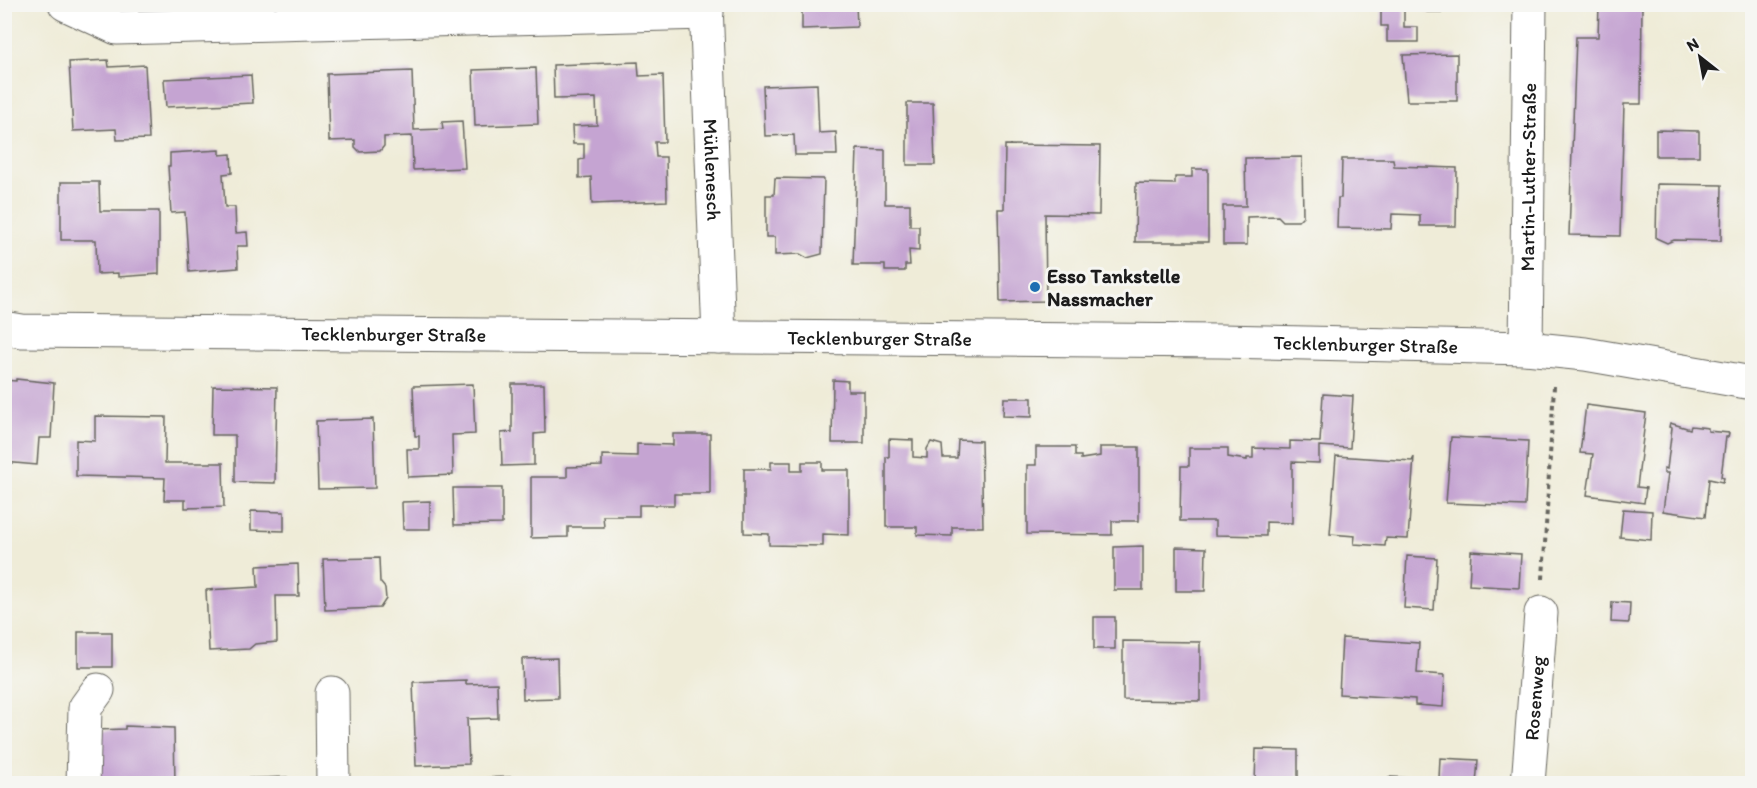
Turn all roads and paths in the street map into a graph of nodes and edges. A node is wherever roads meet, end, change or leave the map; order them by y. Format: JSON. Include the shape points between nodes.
{"nodes":[{"id":1,"x":65,"y":4,"type":"edge"},
{"id":2,"x":1530,"y":4,"type":"edge"},
{"id":3,"x":706,"y":9,"type":"edge"},
{"id":4,"x":4,"y":328,"type":"edge"},
{"id":5,"x":719,"y":337,"type":"junction"},
{"id":6,"x":1541,"y":350,"type":"junction"},
{"id":7,"x":1752,"y":383,"type":"edge"},
{"id":8,"x":1541,"y":613,"type":"joint"},
{"id":9,"x":98,"y":690,"type":"dead end"},
{"id":10,"x":332,"y":693,"type":"dead end"},
{"id":11,"x":83,"y":783,"type":"edge"},
{"id":12,"x":333,"y":783,"type":"edge"},
{"id":13,"x":1528,"y":783,"type":"edge"}],
"edges":[{"from":1,"to":3,"type":"street","via":[[117,28]]},
{"from":2,"to":6,"type":"street","name":"Martin-Luther-Straße"},
{"from":3,"to":5,"type":"street","name":"Mühlenesch"},
{"from":4,"to":5,"type":"street","name":"Tecklenburger Straße"},
{"from":5,"to":6,"type":"street","name":"Tecklenburger Straße","via":[[1221,341]]},
{"from":6,"to":7,"type":"street","name":"Tecklenburger Straße","via":[[1586,354]]},
{"from":6,"to":8,"type":"path"},
{"from":8,"to":13,"type":"street","name":"Rosenweg"},
{"from":9,"to":11,"type":"street","via":[[85,708]]},
{"from":10,"to":12,"type":"street"}]}
